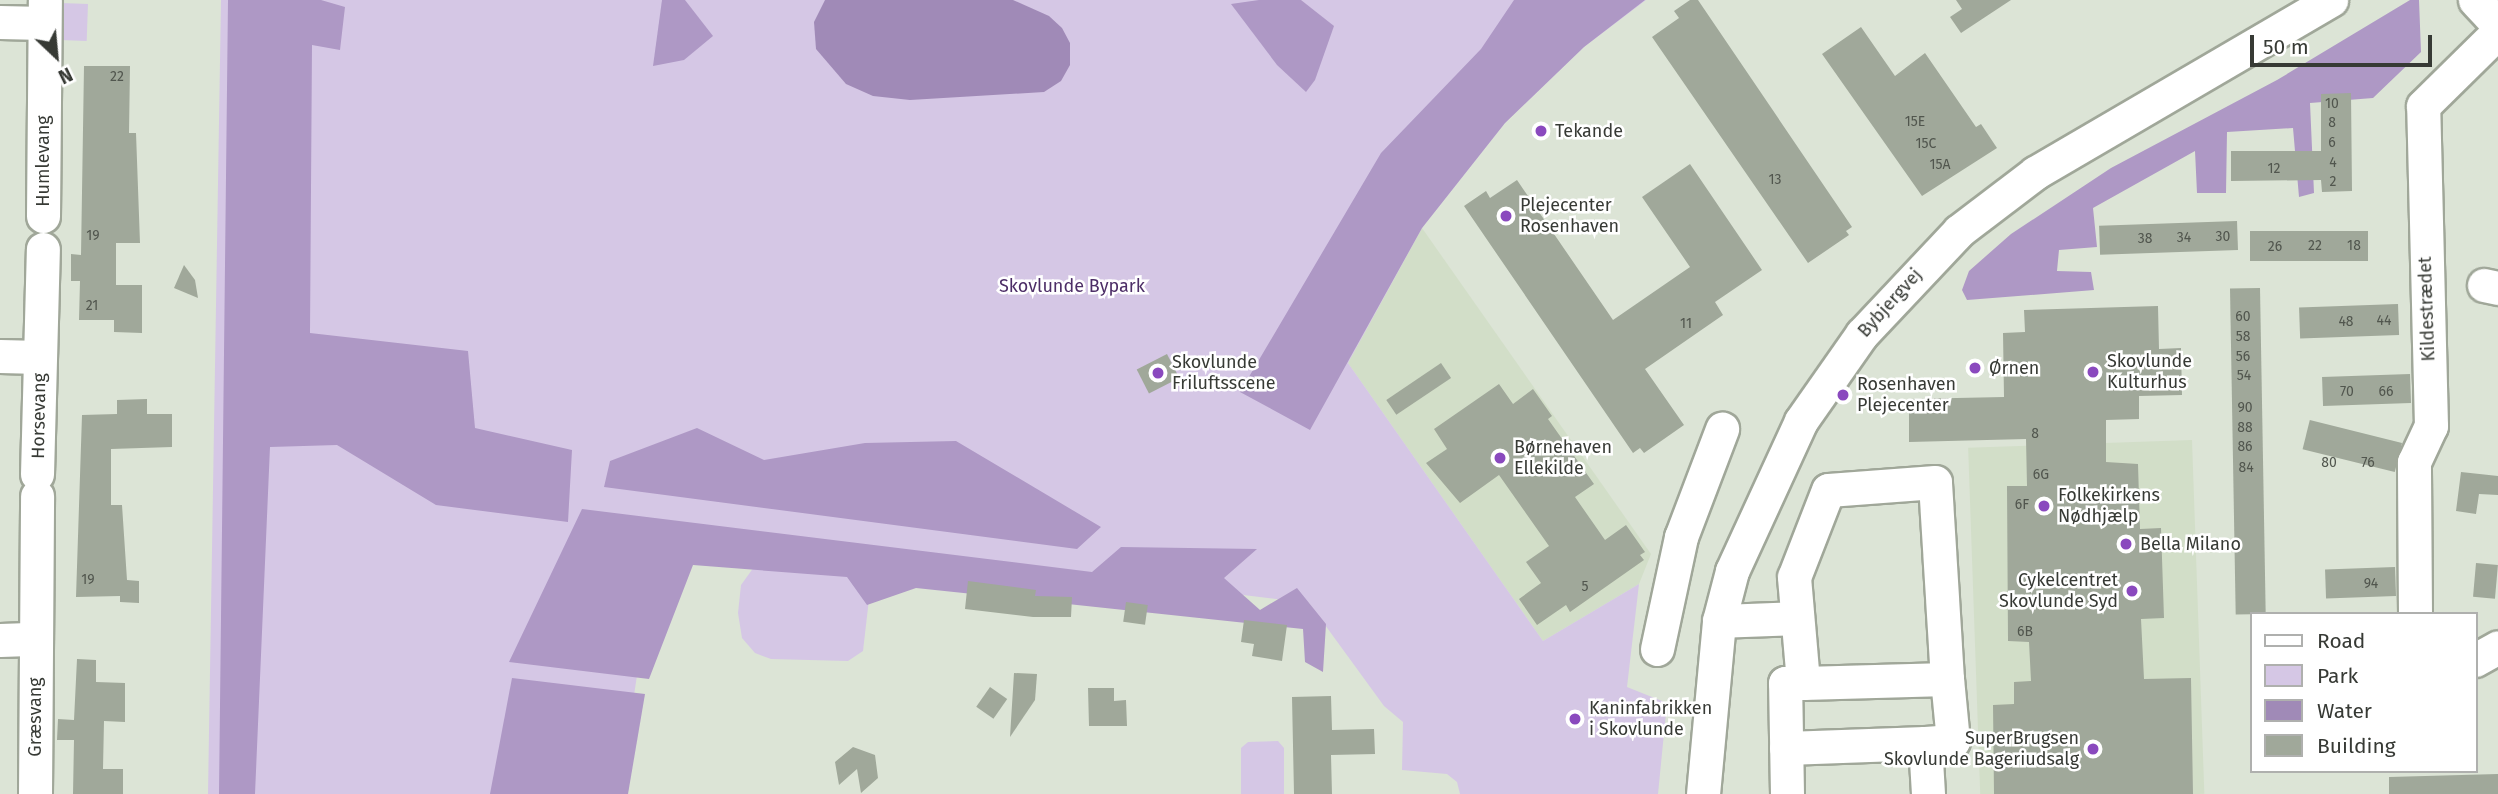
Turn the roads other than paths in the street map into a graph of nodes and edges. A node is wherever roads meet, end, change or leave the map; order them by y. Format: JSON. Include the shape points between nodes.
{"nodes":[{"id":1,"x":2331,"y":0,"type":"edge"},
{"id":2,"x":2475,"y":0,"type":"edge"},
{"id":3,"x":44,"y":11,"type":"edge"},
{"id":4,"x":0,"y":22,"type":"edge"},
{"id":5,"x":2498,"y":24,"type":"edge"},
{"id":6,"x":2498,"y":32,"type":"edge"},
{"id":7,"x":43,"y":216,"type":"dead end"},
{"id":8,"x":43,"y":248,"type":"dead end"},
{"id":9,"x":0,"y":356,"type":"edge"},
{"id":10,"x":40,"y":357,"type":"junction"},
{"id":11,"x":1722,"y":429,"type":"dead end"},
{"id":12,"x":37,"y":485,"type":"joint"},
{"id":13,"x":2415,"y":612,"type":"edge"},
{"id":14,"x":1796,"y":618,"type":"junction"},
{"id":15,"x":1719,"y":621,"type":"junction"},
{"id":16,"x":36,"y":639,"type":"junction"},
{"id":17,"x":0,"y":640,"type":"edge"},
{"id":18,"x":2498,"y":647,"type":"edge"},
{"id":19,"x":1657,"y":649,"type":"dead end"},
{"id":20,"x":2477,"y":659,"type":"edge"},
{"id":21,"x":1947,"y":679,"type":"junction"},
{"id":22,"x":1803,"y":683,"type":"junction"},
{"id":23,"x":1925,"y":743,"type":"junction"},
{"id":24,"x":1786,"y":748,"type":"junction"},
{"id":25,"x":35,"y":794,"type":"edge"},
{"id":26,"x":1703,"y":794,"type":"edge"},
{"id":27,"x":1787,"y":794,"type":"edge"},
{"id":28,"x":1928,"y":794,"type":"edge"}],
"edges":[{"from":1,"to":15,"type":"street","name":"Bybjergvej","via":[[2035,173],[1959,231],[1902,287],[1843,359],[1801,421],[1757,509],[1732,570]]},
{"from":2,"to":5,"type":"street"},
{"from":3,"to":4,"type":"street","name":"Humlevang"},
{"from":3,"to":7,"type":"street","name":"Humlevang"},
{"from":6,"to":13,"type":"street","name":"Kildestrædet","via":[[2423,106],[2431,426],[2414,462]]},
{"from":8,"to":10,"type":"street","name":"Horsevang"},
{"from":9,"to":10,"type":"street","name":"Horsevang"},
{"from":10,"to":12,"type":"street","name":"Horsevang"},
{"from":11,"to":19,"type":"street","via":[[1681,537]]},
{"from":12,"to":16,"type":"street","name":"Græsvang"},
{"from":14,"to":15,"type":"street"},
{"from":14,"to":21,"type":"street","via":[[1794,577],[1828,491],[1935,482]]},
{"from":14,"to":22,"type":"street"},
{"from":15,"to":26,"type":"street","name":"Bybjergvej"},
{"from":16,"to":17,"type":"street"},
{"from":16,"to":25,"type":"street","name":"Græsvang"},
{"from":18,"to":20,"type":"street"},
{"from":21,"to":22,"type":"street"},
{"from":21,"to":23,"type":"street","via":[[1953,741]]},
{"from":22,"to":24,"type":"street","via":[[1785,683]]},
{"from":23,"to":24,"type":"street"},
{"from":23,"to":28,"type":"street"},
{"from":24,"to":27,"type":"street"}]}
